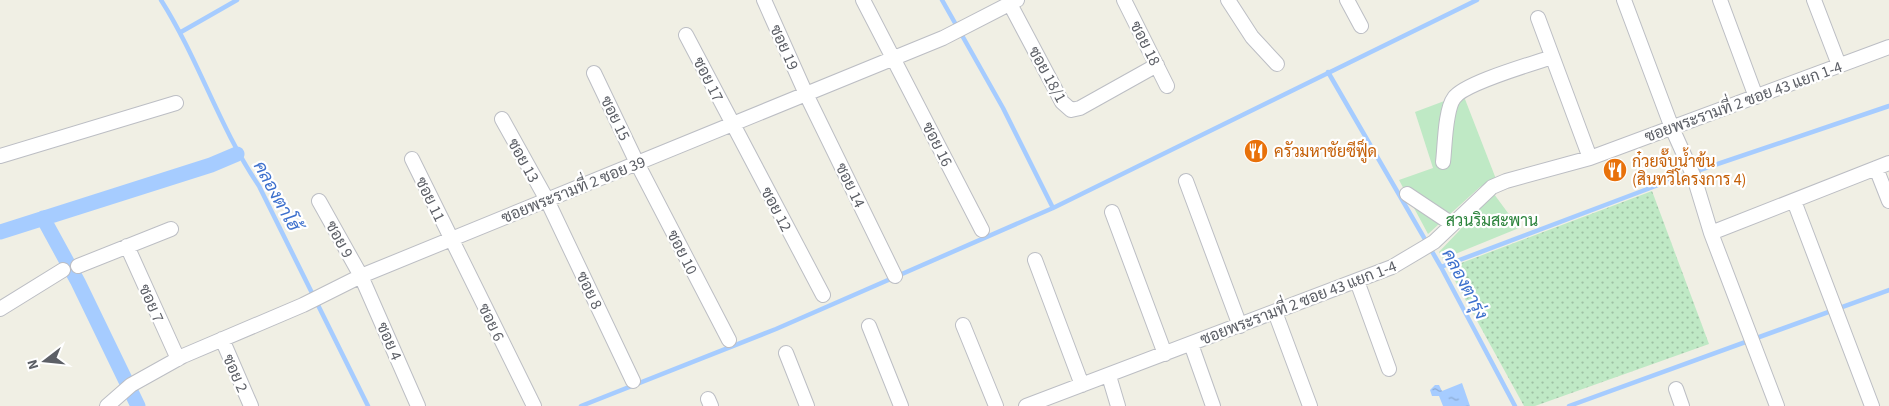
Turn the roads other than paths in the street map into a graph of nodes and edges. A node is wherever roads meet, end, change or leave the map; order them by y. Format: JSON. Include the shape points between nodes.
{"nodes":[{"id":1,"x":764,"y":0,"type":"edge"},
{"id":2,"x":863,"y":0,"type":"edge"},
{"id":3,"x":1124,"y":0,"type":"edge"},
{"id":4,"x":1228,"y":0,"type":"edge"},
{"id":5,"x":1347,"y":0,"type":"edge"},
{"id":6,"x":1624,"y":0,"type":"edge"},
{"id":7,"x":1720,"y":0,"type":"edge"},
{"id":8,"x":1814,"y":0,"type":"edge"},
{"id":9,"x":1014,"y":2,"type":"edge"},
{"id":10,"x":1538,"y":18,"type":"dead end"},
{"id":11,"x":1361,"y":26,"type":"dead end"},
{"id":12,"x":686,"y":35,"type":"dead end"},
{"id":13,"x":1889,"y":47,"type":"edge"},
{"id":14,"x":1552,"y":56,"type":"junction"},
{"id":15,"x":894,"y":58,"type":"junction"},
{"id":16,"x":1277,"y":64,"type":"dead end"},
{"id":17,"x":1839,"y":65,"type":"junction"},
{"id":18,"x":1157,"y":66,"type":"junction"},
{"id":19,"x":594,"y":72,"type":"dead end"},
{"id":20,"x":1167,"y":86,"type":"dead end"},
{"id":21,"x":806,"y":94,"type":"junction"},
{"id":22,"x":1756,"y":97,"type":"junction"},
{"id":23,"x":176,"y":103,"type":"dead end"},
{"id":24,"x":502,"y":119,"type":"dead end"},
{"id":25,"x":732,"y":124,"type":"junction"},
{"id":26,"x":1672,"y":128,"type":"junction"},
{"id":27,"x":0,"y":156,"type":"edge"},
{"id":28,"x":1590,"y":158,"type":"junction"},
{"id":29,"x":412,"y":159,"type":"dead end"},
{"id":30,"x":1443,"y":162,"type":"dead end"},
{"id":31,"x":637,"y":163,"type":"junction"},
{"id":32,"x":1883,"y":166,"type":"edge"},
{"id":33,"x":1186,"y":181,"type":"dead end"},
{"id":34,"x":1407,"y":194,"type":"dead end"},
{"id":35,"x":547,"y":200,"type":"junction"},
{"id":36,"x":319,"y":201,"type":"dead end"},
{"id":37,"x":1794,"y":201,"type":"junction"},
{"id":38,"x":1889,"y":201,"type":"edge"},
{"id":39,"x":1112,"y":212,"type":"dead end"},
{"id":40,"x":1452,"y":224,"type":"junction"},
{"id":41,"x":171,"y":229,"type":"dead end"},
{"id":42,"x":982,"y":230,"type":"dead end"},
{"id":43,"x":1711,"y":233,"type":"junction"},
{"id":44,"x":451,"y":239,"type":"junction"},
{"id":45,"x":127,"y":246,"type":"junction"},
{"id":46,"x":1034,"y":260,"type":"dead end"},
{"id":47,"x":78,"y":266,"type":"dead end"},
{"id":48,"x":63,"y":270,"type":"dead end"},
{"id":49,"x":361,"y":276,"type":"junction"},
{"id":50,"x":895,"y":276,"type":"dead end"},
{"id":51,"x":1357,"y":281,"type":"junction"},
{"id":52,"x":822,"y":295,"type":"dead end"},
{"id":53,"x":0,"y":309,"type":"edge"},
{"id":54,"x":1275,"y":312,"type":"junction"},
{"id":55,"x":963,"y":325,"type":"dead end"},
{"id":56,"x":869,"y":326,"type":"dead end"},
{"id":57,"x":1240,"y":326,"type":"junction"},
{"id":58,"x":222,"y":339,"type":"junction"},
{"id":59,"x":729,"y":340,"type":"dead end"},
{"id":60,"x":1191,"y":344,"type":"junction"},
{"id":61,"x":786,"y":353,"type":"dead end"},
{"id":62,"x":1166,"y":354,"type":"junction"},
{"id":63,"x":178,"y":359,"type":"junction"},
{"id":64,"x":1389,"y":369,"type":"dead end"},
{"id":65,"x":1109,"y":376,"type":"junction"},
{"id":66,"x":633,"y":380,"type":"dead end"},
{"id":67,"x":1082,"y":385,"type":"junction"},
{"id":68,"x":1676,"y":389,"type":"dead end"},
{"id":69,"x":107,"y":406,"type":"edge"},
{"id":70,"x":251,"y":406,"type":"edge"},
{"id":71,"x":418,"y":406,"type":"edge"},
{"id":72,"x":534,"y":406,"type":"edge"},
{"id":73,"x":807,"y":406,"type":"edge"},
{"id":74,"x":901,"y":406,"type":"edge"},
{"id":75,"x":996,"y":406,"type":"edge"},
{"id":76,"x":1026,"y":406,"type":"edge"},
{"id":77,"x":1118,"y":406,"type":"edge"},
{"id":78,"x":1213,"y":406,"type":"edge"},
{"id":79,"x":1310,"y":406,"type":"edge"},
{"id":80,"x":1682,"y":406,"type":"edge"},
{"id":81,"x":1776,"y":406,"type":"edge"},
{"id":82,"x":1872,"y":406,"type":"edge"}],
"edges":[{"from":1,"to":21,"type":"street","name":"ซอย 19"},
{"from":2,"to":15,"type":"street","name":"ซอย 16"},
{"from":3,"to":18,"type":"street","name":"ซอย 18"},
{"from":4,"to":16,"type":"street","via":[[1252,37]]},
{"from":5,"to":11,"type":"street"},
{"from":6,"to":26,"type":"street"},
{"from":7,"to":22,"type":"street"},
{"from":8,"to":17,"type":"street"},
{"from":9,"to":15,"type":"street","name":"ซอยพระรามที่ 2 ซอย 39","via":[[943,38]]},
{"from":9,"to":18,"type":"street","name":"ซอย 18/1","via":[[1062,102],[1071,110]]},
{"from":10,"to":14,"type":"street"},
{"from":12,"to":25,"type":"street","name":"ซอย 17"},
{"from":13,"to":17,"type":"street","name":"ซอยพระรามที่ 2 ซอย 43 แยก 1-4"},
{"from":14,"to":28,"type":"street"},
{"from":14,"to":30,"type":"street","via":[[1458,93],[1450,107]]},
{"from":15,"to":21,"type":"street","name":"ซอยพระรามที่ 2 ซอย 39"},
{"from":15,"to":42,"type":"street","name":"ซอย 16"},
{"from":17,"to":22,"type":"street","name":"ซอยพระรามที่ 2 ซอย 43 แยก 1-4"},
{"from":18,"to":20,"type":"street","name":"ซอย 18"},
{"from":19,"to":31,"type":"street","name":"ซอย 15"},
{"from":21,"to":25,"type":"street","name":"ซอยพระรามที่ 2 ซอย 39"},
{"from":21,"to":50,"type":"street","name":"ซอย 14"},
{"from":22,"to":26,"type":"street","name":"ซอยพระรามที่ 2 ซอย 43 แยก 1-4"},
{"from":23,"to":27,"type":"street"},
{"from":24,"to":35,"type":"street","name":"ซอย 13"},
{"from":25,"to":31,"type":"street","name":"ซอยพระรามที่ 2 ซอย 39"},
{"from":25,"to":52,"type":"street","name":"ซอย 12"},
{"from":26,"to":28,"type":"street","name":"ซอยพระรามที่ 2 ซอย 43 แยก 1-4"},
{"from":26,"to":43,"type":"street","via":[[1694,177]]},
{"from":28,"to":40,"type":"street","name":"ซอยพระรามที่ 2 ซอย 43 แยก 1-4","via":[[1506,181],[1492,188]]},
{"from":29,"to":44,"type":"street","name":"ซอย 11"},
{"from":31,"to":35,"type":"street","name":"ซอยพระรามที่ 2 ซอย 39"},
{"from":31,"to":59,"type":"street","name":"ซอย 10"},
{"from":32,"to":37,"type":"street"},
{"from":32,"to":38,"type":"street"},
{"from":33,"to":57,"type":"street"},
{"from":34,"to":40,"type":"street"},
{"from":35,"to":44,"type":"street","name":"ซอยพระรามที่ 2 ซอย 39"},
{"from":35,"to":66,"type":"street","name":"ซอย 8"},
{"from":36,"to":49,"type":"street","name":"ซอย 9"},
{"from":37,"to":43,"type":"street"},
{"from":37,"to":82,"type":"street"},
{"from":39,"to":62,"type":"street"},
{"from":40,"to":51,"type":"street","name":"ซอยพระรามที่ 2 ซอย 43 แยก 1-4","via":[[1434,242],[1392,267]]},
{"from":41,"to":45,"type":"street"},
{"from":43,"to":81,"type":"street"},
{"from":44,"to":49,"type":"street","name":"ซอยพระรามที่ 2 ซอย 39"},
{"from":44,"to":72,"type":"street","name":"ซอย 6"},
{"from":45,"to":47,"type":"street"},
{"from":45,"to":63,"type":"street","name":"ซอย 7"},
{"from":46,"to":67,"type":"street"},
{"from":48,"to":53,"type":"street"},
{"from":49,"to":58,"type":"street","name":"ซอยพระรามที่ 2 ซอย 39"},
{"from":49,"to":71,"type":"street","name":"ซอย 4"},
{"from":51,"to":54,"type":"street","name":"ซอยพระรามที่ 2 ซอย 43 แยก 1-4"},
{"from":51,"to":64,"type":"street"},
{"from":54,"to":57,"type":"street","name":"ซอยพระรามที่ 2 ซอย 43 แยก 1-4"},
{"from":54,"to":79,"type":"street"},
{"from":55,"to":75,"type":"street"},
{"from":56,"to":74,"type":"street"},
{"from":57,"to":60,"type":"street","name":"ซอยพระรามที่ 2 ซอย 43 แยก 1-4"},
{"from":58,"to":63,"type":"street","name":"ซอยพระรามที่ 2 ซอย 39"},
{"from":58,"to":70,"type":"street","name":"ซอย 2"},
{"from":60,"to":62,"type":"street","name":"ซอยพระรามที่ 2 ซอย 43 แยก 1-4"},
{"from":60,"to":78,"type":"street"},
{"from":61,"to":73,"type":"street"},
{"from":62,"to":65,"type":"street","name":"ซอยพระรามที่ 2 ซอย 43 แยก 1-4"},
{"from":63,"to":69,"type":"street","name":"ซอยพระรามที่ 2 ซอย 39","via":[[131,385]]},
{"from":65,"to":67,"type":"street","name":"ซอยพระรามที่ 2 ซอย 43 แยก 1-4"},
{"from":65,"to":77,"type":"street"},
{"from":67,"to":76,"type":"street","name":"ซอยพระรามที่ 2 ซอย 43 แยก 1-4"},
{"from":68,"to":80,"type":"street"}]}
